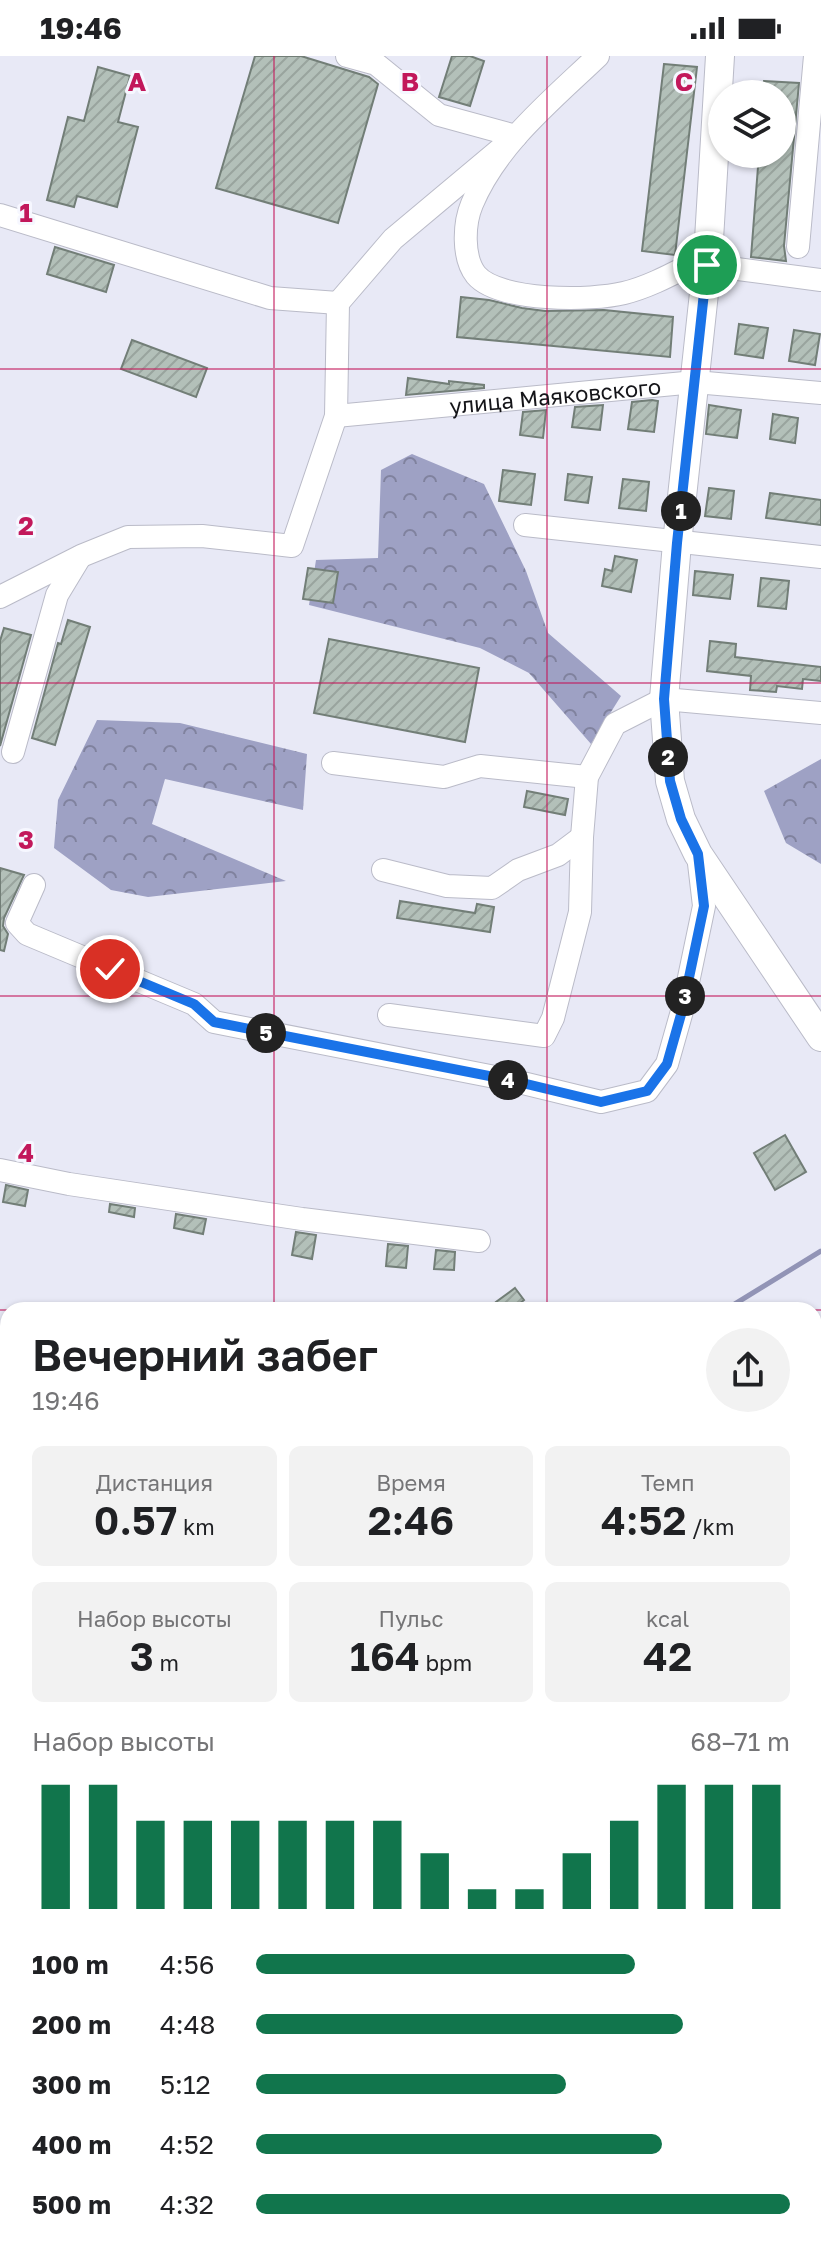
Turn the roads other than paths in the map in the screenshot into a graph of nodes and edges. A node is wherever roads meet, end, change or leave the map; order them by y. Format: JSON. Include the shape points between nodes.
{"nodes":[{"id":1,"x":347,"y":56,"type":"edge"},
{"id":2,"x":598,"y":56,"type":"edge"},
{"id":3,"x":720,"y":56,"type":"edge"},
{"id":4,"x":815,"y":56,"type":"edge"},
{"id":5,"x":516,"y":136,"type":"junction"},
{"id":6,"x":0,"y":215,"type":"edge"},
{"id":7,"x":798,"y":247,"type":"dead end"},
{"id":8,"x":707,"y":260,"type":"junction"},
{"id":9,"x":821,"y":280,"type":"edge"},
{"id":10,"x":338,"y":303,"type":"junction"},
{"id":11,"x":695,"y":382,"type":"junction"},
{"id":12,"x":821,"y":393,"type":"edge"},
{"id":13,"x":336,"y":416,"type":"junction"},
{"id":14,"x":525,"y":525,"type":"dead end"},
{"id":15,"x":677,"y":543,"type":"junction"},
{"id":16,"x":81,"y":556,"type":"junction"},
{"id":17,"x":821,"y":557,"type":"edge"},
{"id":18,"x":0,"y":597,"type":"edge"},
{"id":19,"x":664,"y":699,"type":"junction"},
{"id":20,"x":821,"y":713,"type":"edge"},
{"id":21,"x":13,"y":752,"type":"dead end"},
{"id":22,"x":333,"y":763,"type":"dead end"},
{"id":23,"x":587,"y":777,"type":"junction"},
{"id":24,"x":582,"y":837,"type":"junction"},
{"id":25,"x":698,"y":854,"type":"junction"},
{"id":26,"x":383,"y":870,"type":"dead end"},
{"id":27,"x":34,"y":885,"type":"dead end"},
{"id":28,"x":389,"y":1015,"type":"dead end"},
{"id":29,"x":821,"y":1037,"type":"edge"},
{"id":30,"x":0,"y":1170,"type":"edge"},
{"id":31,"x":479,"y":1241,"type":"dead end"}],
"edges":[{"from":1,"to":5,"type":"street","via":[[376,64],[439,115]]},
{"from":2,"to":5,"type":"street"},
{"from":3,"to":8,"type":"main road"},
{"from":4,"to":7,"type":"street"},
{"from":5,"to":8,"type":"street","via":[[472,204],[466,225],[476,275],[519,294],[592,298],[625,293]]},
{"from":5,"to":10,"type":"street","via":[[393,239]]},
{"from":6,"to":10,"type":"street","via":[[270,298]]},
{"from":8,"to":9,"type":"street"},
{"from":8,"to":11,"type":"main road"},
{"from":10,"to":13,"type":"street"},
{"from":11,"to":12,"type":"street","name":"улица Маяковского"},
{"from":11,"to":13,"type":"street","name":"улица Маяковского"},
{"from":11,"to":15,"type":"main road"},
{"from":13,"to":16,"type":"street","via":[[292,546],[202,536],[128,537]]},
{"from":14,"to":15,"type":"street"},
{"from":15,"to":17,"type":"street"},
{"from":15,"to":19,"type":"main road"},
{"from":16,"to":18,"type":"street"},
{"from":16,"to":21,"type":"street","via":[[57,595]]},
{"from":19,"to":20,"type":"street"},
{"from":19,"to":23,"type":"street","via":[[615,724]]},
{"from":19,"to":25,"type":"main road","via":[[670,781]]},
{"from":22,"to":23,"type":"street","via":[[444,777],[480,766]]},
{"from":23,"to":24,"type":"street"},
{"from":24,"to":26,"type":"street","via":[[492,888],[447,886]]},
{"from":24,"to":28,"type":"street","via":[[580,912],[544,1036]]},
{"from":25,"to":27,"type":"street","via":[[704,906],[667,1064],[647,1091],[601,1102],[214,1022],[194,1004],[27,934],[17,923]]},
{"from":25,"to":29,"type":"main road"},
{"from":30,"to":31,"type":"street","via":[[302,1219]]}]}
